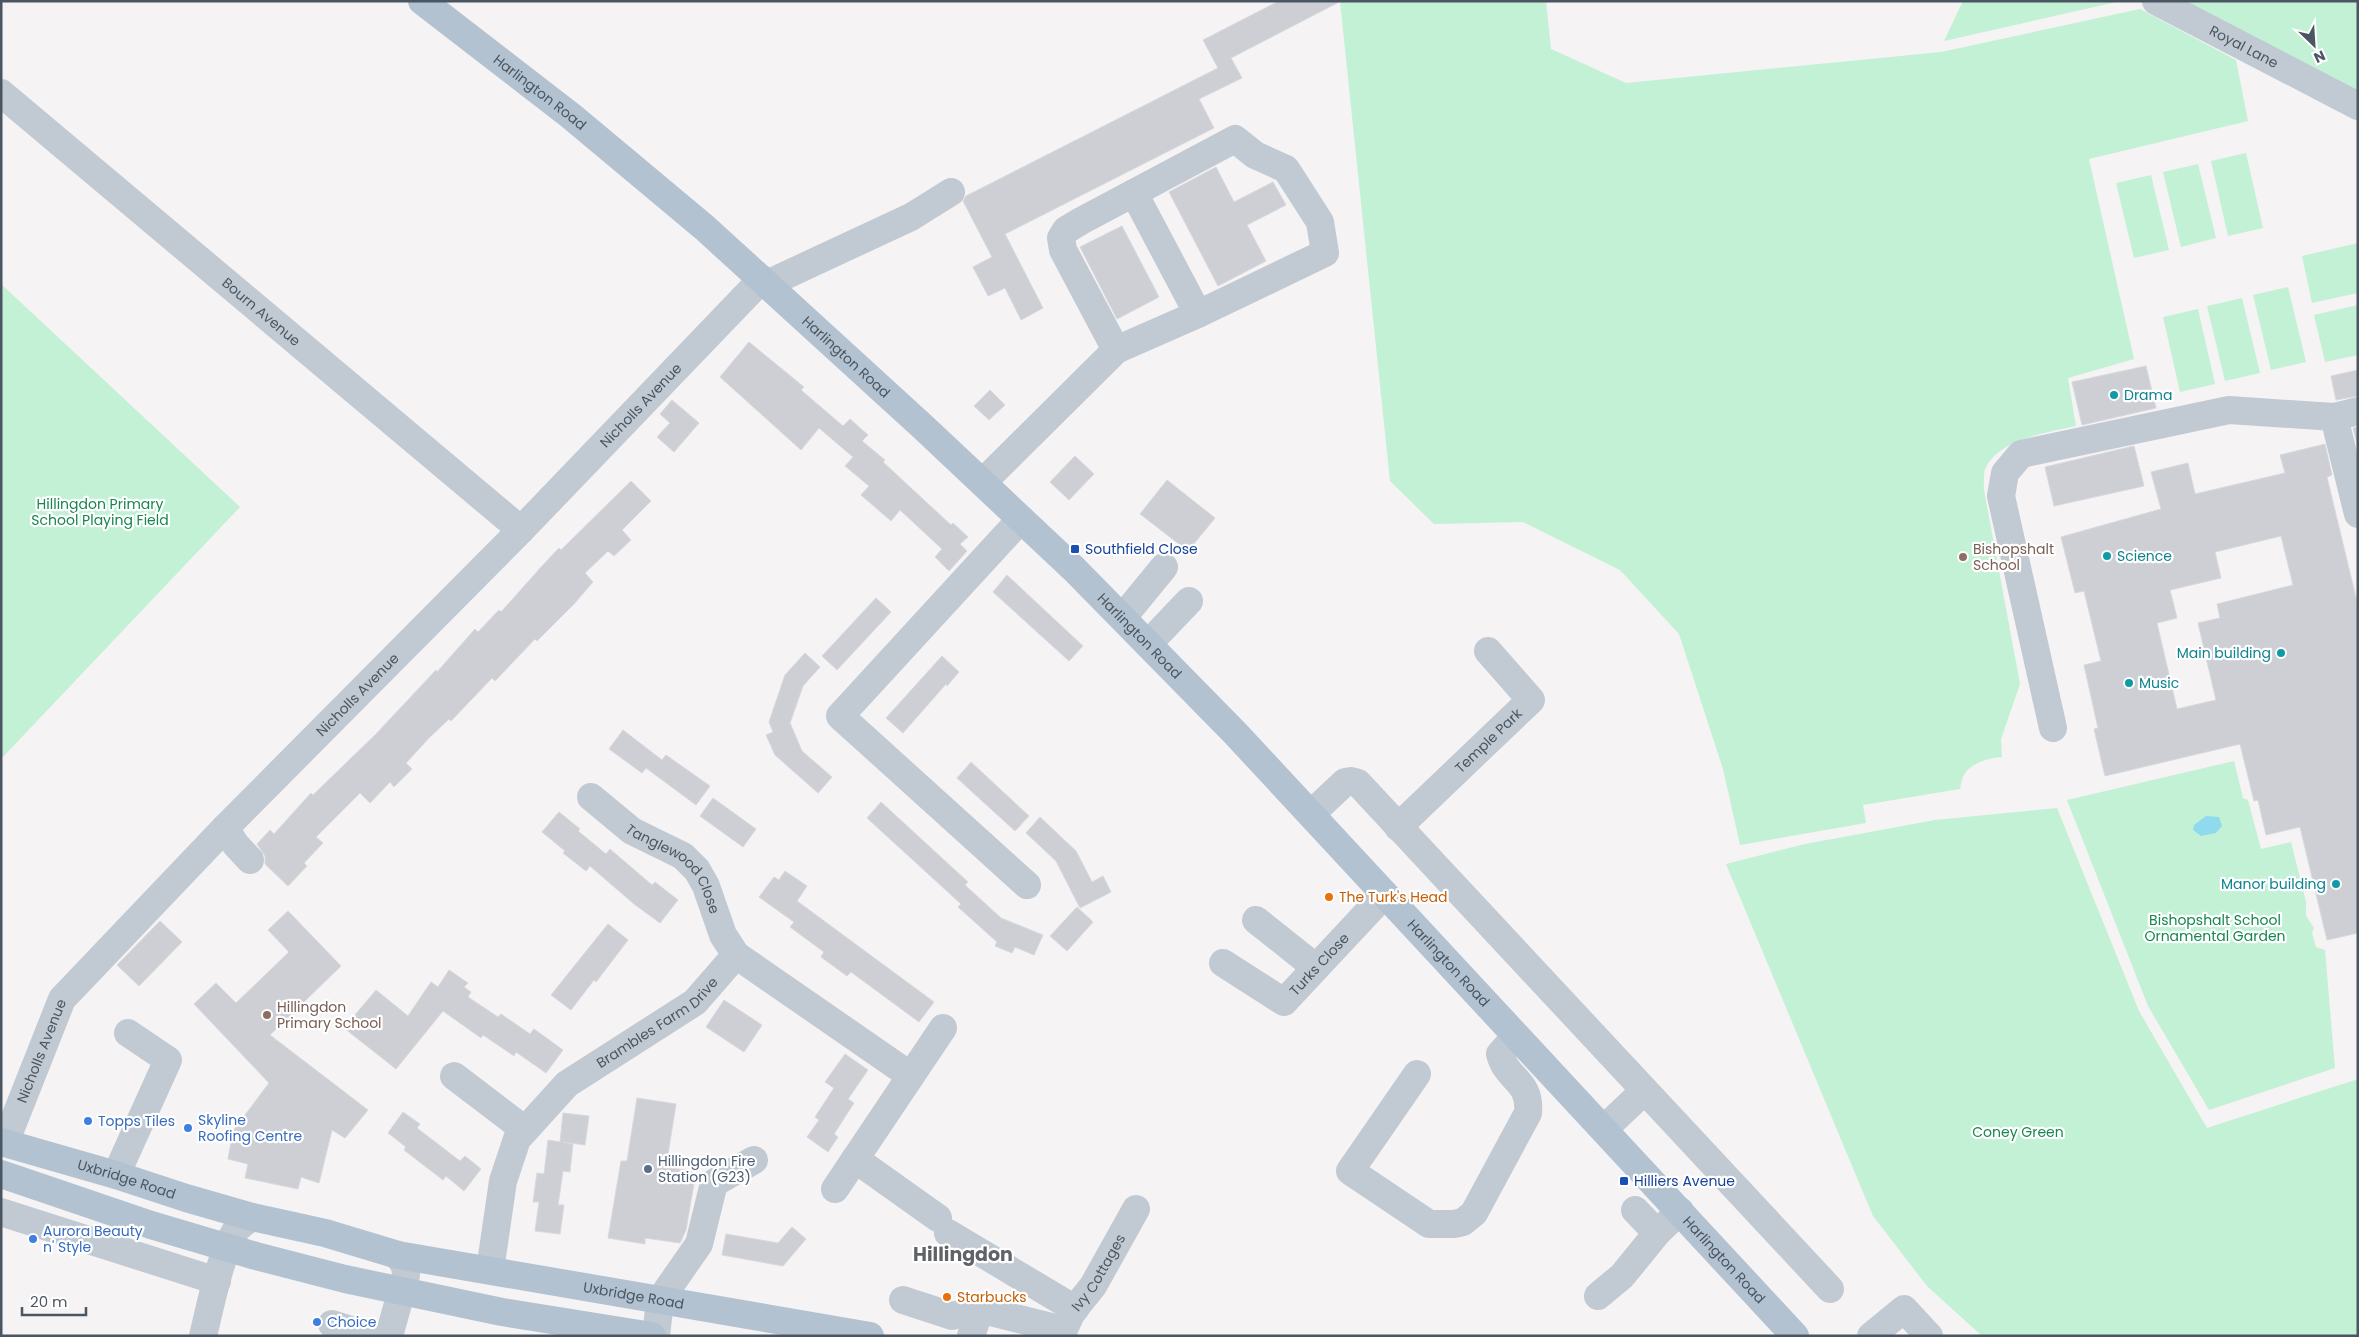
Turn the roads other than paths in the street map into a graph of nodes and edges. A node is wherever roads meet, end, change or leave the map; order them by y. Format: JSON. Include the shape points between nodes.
{"nodes":[{"id":1,"x":422,"y":1,"type":"edge"},
{"id":2,"x":2156,"y":1,"type":"edge"},
{"id":3,"x":1,"y":93,"type":"edge"},
{"id":4,"x":2358,"y":106,"type":"edge"},
{"id":5,"x":952,"y":192,"type":"dead end"},
{"id":6,"x":1134,"y":193,"type":"junction"},
{"id":7,"x":764,"y":281,"type":"junction"},
{"id":8,"x":1198,"y":314,"type":"junction"},
{"id":9,"x":1116,"y":350,"type":"junction"},
{"id":10,"x":2346,"y":414,"type":"edge"},
{"id":11,"x":983,"y":482,"type":"junction"},
{"id":12,"x":2358,"y":514,"type":"edge"},
{"id":13,"x":1021,"y":519,"type":"junction"},
{"id":14,"x":521,"y":530,"type":"junction"},
{"id":15,"x":1164,"y":567,"type":"dead end"},
{"id":16,"x":1189,"y":601,"type":"dead end"},
{"id":17,"x":1123,"y":617,"type":"junction"},
{"id":18,"x":1148,"y":644,"type":"junction"},
{"id":19,"x":1488,"y":651,"type":"dead end"},
{"id":20,"x":2053,"y":728,"type":"dead end"},
{"id":21,"x":591,"y":797,"type":"dead end"},
{"id":22,"x":1311,"y":814,"type":"junction"},
{"id":23,"x":1398,"y":827,"type":"junction"},
{"id":24,"x":224,"y":828,"type":"junction"},
{"id":25,"x":250,"y":860,"type":"dead end"},
{"id":26,"x":1027,"y":885,"type":"dead end"},
{"id":27,"x":1384,"y":895,"type":"junction"},
{"id":28,"x":1256,"y":920,"type":"dead end"},
{"id":29,"x":736,"y":955,"type":"junction"},
{"id":30,"x":1223,"y":962,"type":"dead end"},
{"id":31,"x":1315,"y":967,"type":"junction"},
{"id":32,"x":943,"y":1028,"type":"dead end"},
{"id":33,"x":128,"y":1033,"type":"dead end"},
{"id":34,"x":1516,"y":1037,"type":"junction"},
{"id":35,"x":1417,"y":1074,"type":"dead end"},
{"id":36,"x":454,"y":1076,"type":"dead end"},
{"id":37,"x":911,"y":1076,"type":"junction"},
{"id":38,"x":1644,"y":1091,"type":"junction"},
{"id":39,"x":1604,"y":1129,"type":"junction"},
{"id":40,"x":525,"y":1130,"type":"junction"},
{"id":41,"x":5,"y":1132,"type":"edge"},
{"id":42,"x":855,"y":1159,"type":"junction"},
{"id":43,"x":754,"y":1160,"type":"dead end"},
{"id":44,"x":1,"y":1174,"type":"edge"},
{"id":45,"x":116,"y":1175,"type":"junction"},
{"id":46,"x":835,"y":1188,"type":"dead end"},
{"id":47,"x":1136,"y":1209,"type":"dead end"},
{"id":48,"x":1635,"y":1210,"type":"dead end"},
{"id":49,"x":1680,"y":1211,"type":"junction"},
{"id":50,"x":1,"y":1212,"type":"edge"},
{"id":51,"x":252,"y":1217,"type":"junction"},
{"id":52,"x":1657,"y":1233,"type":"junction"},
{"id":53,"x":228,"y":1248,"type":"junction"},
{"id":54,"x":398,"y":1255,"type":"junction"},
{"id":55,"x":490,"y":1270,"type":"junction"},
{"id":56,"x":217,"y":1281,"type":"junction"},
{"id":57,"x":1830,"y":1289,"type":"dead end"},
{"id":58,"x":402,"y":1292,"type":"junction"},
{"id":59,"x":1598,"y":1296,"type":"dead end"},
{"id":60,"x":660,"y":1300,"type":"junction"},
{"id":61,"x":904,"y":1300,"type":"dead end"},
{"id":62,"x":980,"y":1309,"type":"junction"},
{"id":63,"x":332,"y":1324,"type":"dead end"},
{"id":64,"x":1067,"y":1325,"type":"edge"},
{"id":65,"x":203,"y":1336,"type":"edge"},
{"id":66,"x":370,"y":1336,"type":"edge"},
{"id":67,"x":389,"y":1336,"type":"edge"},
{"id":68,"x":654,"y":1336,"type":"edge"},
{"id":69,"x":870,"y":1336,"type":"edge"},
{"id":70,"x":971,"y":1336,"type":"edge"},
{"id":71,"x":1795,"y":1336,"type":"edge"},
{"id":72,"x":1871,"y":1336,"type":"edge"},
{"id":73,"x":1929,"y":1336,"type":"edge"}],
"edges":[{"from":1,"to":7,"type":"main road","name":"Harlington Road","via":[[571,116],[706,228]]},
{"from":2,"to":4,"type":"street","name":"Royal Lane"},
{"from":3,"to":14,"type":"street","name":"Bourn Avenue"},
{"from":5,"to":7,"type":"street","via":[[911,217]]},
{"from":6,"to":8,"type":"street"},
{"from":6,"to":8,"type":"street","via":[[1235,139],[1255,155],[1286,169],[1320,222],[1325,253]]},
{"from":6,"to":9,"type":"street","via":[[1066,230],[1061,238],[1063,250]]},
{"from":7,"to":11,"type":"main road","name":"Harlington Road"},
{"from":7,"to":14,"type":"street","name":"Nicholls Avenue"},
{"from":8,"to":9,"type":"street"},
{"from":9,"to":11,"type":"street"},
{"from":10,"to":12,"type":"street"},
{"from":10,"to":20,"type":"street","via":[[2229,410],[2021,454],[2005,473],[2001,496]]},
{"from":11,"to":13,"type":"main road","name":"Harlington Road"},
{"from":13,"to":17,"type":"main road","name":"Harlington Road"},
{"from":13,"to":26,"type":"street","via":[[840,716]]},
{"from":14,"to":24,"type":"street","name":"Nicholls Avenue"},
{"from":15,"to":17,"type":"street"},
{"from":16,"to":18,"type":"street"},
{"from":17,"to":18,"type":"main road","name":"Harlington Road"},
{"from":18,"to":22,"type":"main road","name":"Harlington Road"},
{"from":19,"to":23,"type":"street","name":"Temple Park","via":[[1531,700]]},
{"from":21,"to":29,"type":"street","name":"Tanglewood Close","via":[[632,831],[683,856],[697,870],[723,935]]},
{"from":22,"to":23,"type":"street","via":[[1345,782],[1351,781],[1358,783]]},
{"from":22,"to":27,"type":"main road","name":"Harlington Road"},
{"from":23,"to":38,"type":"street"},
{"from":24,"to":25,"type":"street"},
{"from":24,"to":41,"type":"street","name":"Nicholls Avenue","via":[[62,999]]},
{"from":27,"to":31,"type":"street","name":"Turks Close"},
{"from":27,"to":34,"type":"main road","name":"Harlington Road"},
{"from":28,"to":31,"type":"street"},
{"from":29,"to":37,"type":"street"},
{"from":29,"to":40,"type":"street","name":"Brambles Farm Drive","via":[[695,1002],[567,1084]]},
{"from":30,"to":31,"type":"street","name":"Turks Close","via":[[1284,1002]]},
{"from":32,"to":37,"type":"street"},
{"from":33,"to":45,"type":"street","via":[[168,1060]]},
{"from":34,"to":35,"type":"street","via":[[1500,1054],[1507,1070],[1528,1094],[1528,1113],[1474,1213],[1454,1224],[1429,1224],[1350,1171]]},
{"from":34,"to":39,"type":"main road","name":"Harlington Road"},
{"from":36,"to":40,"type":"street"},
{"from":37,"to":42,"type":"street"},
{"from":38,"to":39,"type":"street"},
{"from":38,"to":57,"type":"street"},
{"from":39,"to":49,"type":"main road","name":"Harlington Road"},
{"from":40,"to":55,"type":"street","name":"Brambles Farm Drive","via":[[517,1139],[502,1181]]},
{"from":41,"to":45,"type":"main road","name":"Uxbridge Road"},
{"from":42,"to":46,"type":"street"},
{"from":42,"to":64,"type":"street"},
{"from":43,"to":60,"type":"street","via":[[714,1183],[699,1244]]},
{"from":44,"to":53,"type":"main road"},
{"from":45,"to":51,"type":"main road","name":"Uxbridge Road"},
{"from":47,"to":64,"type":"street","name":"Ivy Cottages"},
{"from":48,"to":52,"type":"street"},
{"from":49,"to":52,"type":"street"},
{"from":49,"to":71,"type":"main road","name":"Harlington Road"},
{"from":50,"to":56,"type":"street"},
{"from":51,"to":53,"type":"street","via":[[236,1231]]},
{"from":51,"to":54,"type":"main road","name":"Uxbridge Road","via":[[325,1233]]},
{"from":52,"to":59,"type":"street","via":[[1622,1276]]},
{"from":53,"to":56,"type":"street"},
{"from":53,"to":58,"type":"main road"},
{"from":54,"to":55,"type":"main road","name":"Uxbridge Road"},
{"from":54,"to":58,"type":"street","via":[[406,1275]]},
{"from":55,"to":60,"type":"main road","name":"Uxbridge Road"},
{"from":56,"to":65,"type":"street"},
{"from":58,"to":67,"type":"street"},
{"from":58,"to":68,"type":"main road","via":[[502,1312]]},
{"from":60,"to":68,"type":"street"},
{"from":60,"to":69,"type":"main road","name":"Uxbridge Road"},
{"from":61,"to":62,"type":"street","via":[[952,1316]]},
{"from":62,"to":64,"type":"street"},
{"from":62,"to":70,"type":"street"},
{"from":63,"to":66,"type":"street"},
{"from":72,"to":73,"type":"street","via":[[1904,1309]]}]}
